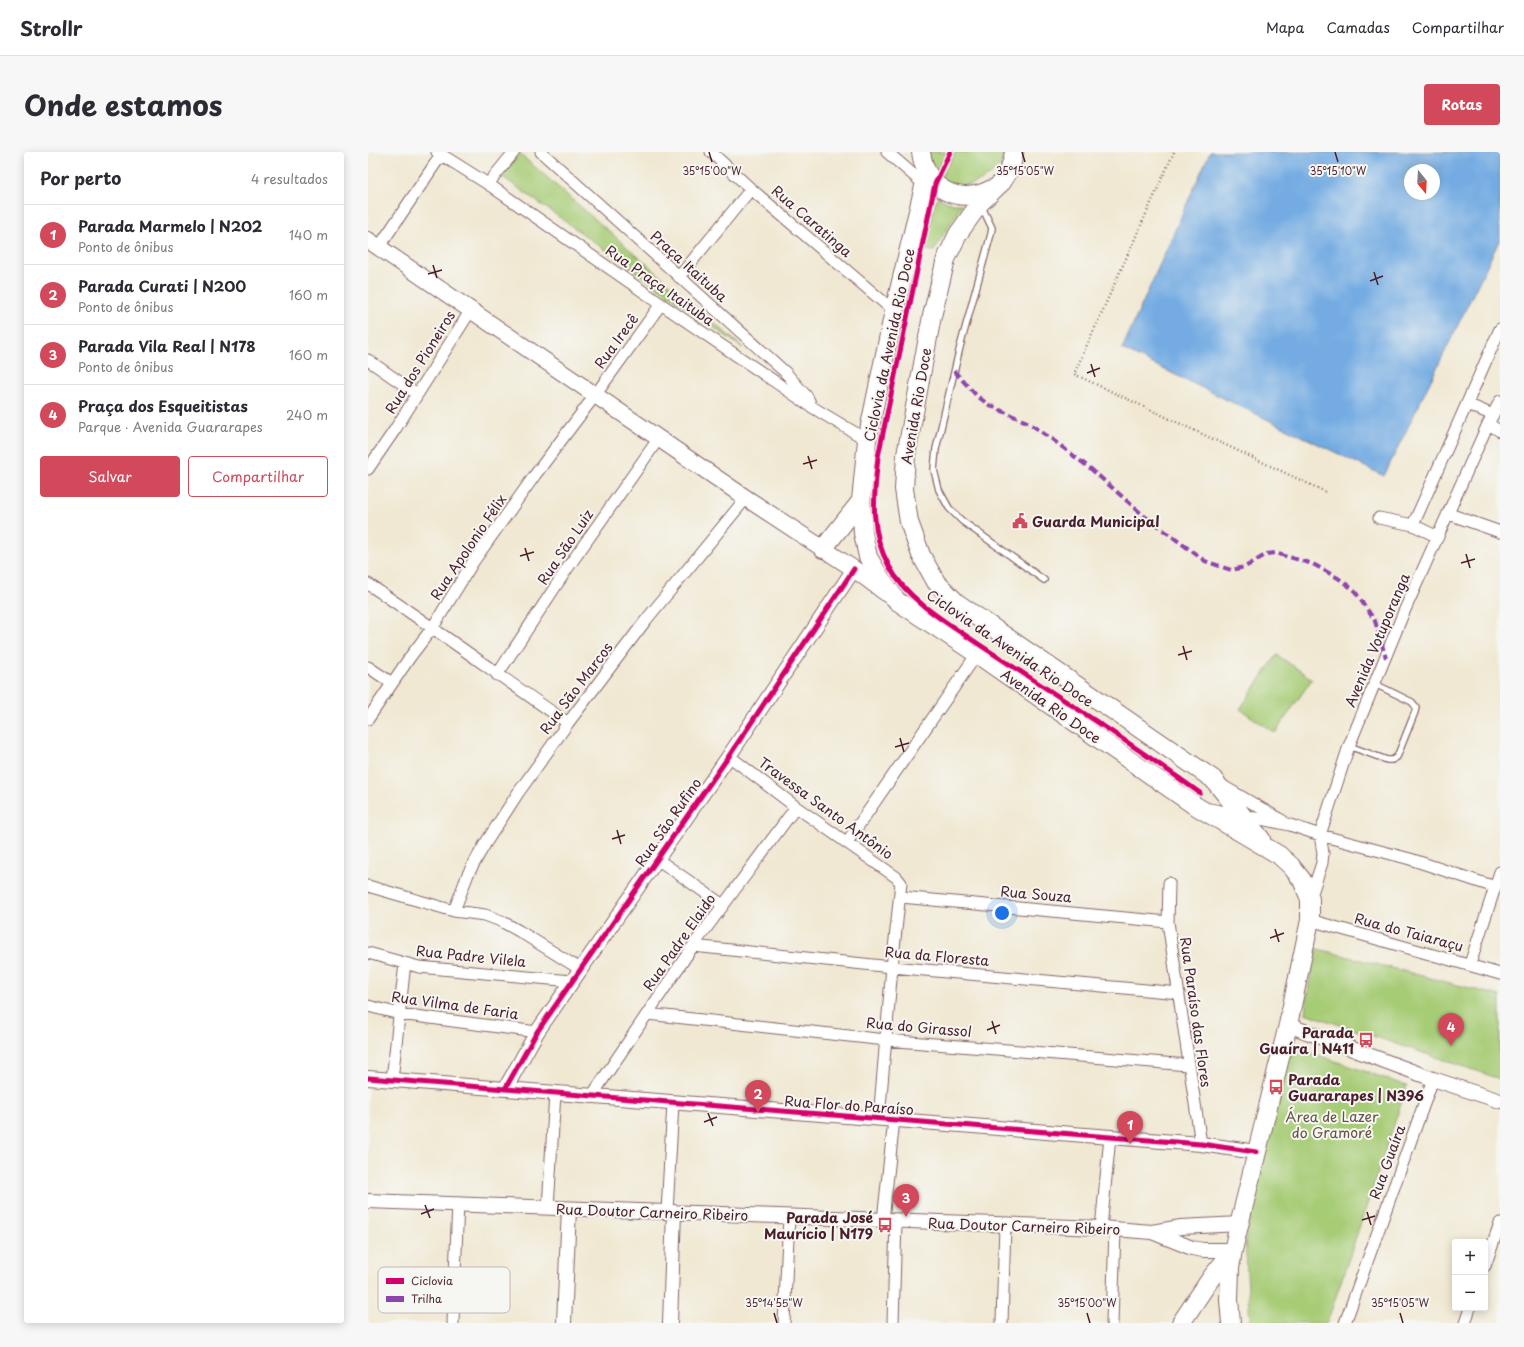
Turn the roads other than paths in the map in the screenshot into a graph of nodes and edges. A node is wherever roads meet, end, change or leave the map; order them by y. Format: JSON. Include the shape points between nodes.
{"nodes":[{"id":1,"x":514,"y":152,"type":"edge"},
{"id":2,"x":541,"y":152,"type":"edge"},
{"id":3,"x":712,"y":152,"type":"edge"},
{"id":4,"x":887,"y":152,"type":"edge"},
{"id":5,"x":921,"y":152,"type":"edge"},
{"id":6,"x":1014,"y":152,"type":"edge"},
{"id":7,"x":439,"y":153,"type":"edge"},
{"id":8,"x":926,"y":179,"type":"junction"},
{"id":9,"x":488,"y":184,"type":"junction"},
{"id":10,"x":751,"y":189,"type":"junction"},
{"id":11,"x":993,"y":189,"type":"junction"},
{"id":12,"x":980,"y":203,"type":"junction"},
{"id":13,"x":373,"y":243,"type":"edge"},
{"id":14,"x":679,"y":277,"type":"junction"},
{"id":15,"x":661,"y":304,"type":"junction"},
{"id":16,"x":471,"y":310,"type":"junction"},
{"id":17,"x":894,"y":311,"type":"junction"},
{"id":18,"x":1500,"y":329,"type":"edge"},
{"id":19,"x":368,"y":360,"type":"edge"},
{"id":20,"x":417,"y":394,"type":"junction"},
{"id":21,"x":596,"y":394,"type":"junction"},
{"id":22,"x":1500,"y":401,"type":"edge"},
{"id":23,"x":1467,"y":404,"type":"junction"},
{"id":24,"x":812,"y":407,"type":"junction"},
{"id":25,"x":1491,"y":420,"type":"junction"},
{"id":26,"x":1500,"y":431,"type":"edge"},
{"id":27,"x":659,"y":438,"type":"junction"},
{"id":28,"x":867,"y":440,"type":"junction"},
{"id":29,"x":368,"y":469,"type":"edge"},
{"id":30,"x":746,"y":498,"type":"junction"},
{"id":31,"x":861,"y":502,"type":"junction"},
{"id":32,"x":1449,"y":514,"type":"junction"},
{"id":33,"x":1379,"y":518,"type":"dead end"},
{"id":34,"x":1413,"y":525,"type":"junction"},
{"id":35,"x":1500,"y":532,"type":"edge"},
{"id":36,"x":1438,"y":537,"type":"junction"},
{"id":37,"x":823,"y":549,"type":"junction"},
{"id":38,"x":854,"y":569,"type":"junction"},
{"id":39,"x":1044,"y":580,"type":"dead end"},
{"id":40,"x":368,"y":584,"type":"edge"},
{"id":41,"x":896,"y":601,"type":"junction"},
{"id":42,"x":433,"y":627,"type":"junction"},
{"id":43,"x":977,"y":654,"type":"junction"},
{"id":44,"x":368,"y":667,"type":"edge"},
{"id":45,"x":497,"y":675,"type":"junction"},
{"id":46,"x":392,"y":683,"type":"junction"},
{"id":47,"x":1376,"y":684,"type":"junction"},
{"id":48,"x":368,"y":719,"type":"edge"},
{"id":49,"x":568,"y":723,"type":"junction"},
{"id":50,"x":1349,"y":746,"type":"junction"},
{"id":51,"x":729,"y":756,"type":"junction"},
{"id":52,"x":1213,"y":779,"type":"junction"},
{"id":53,"x":1194,"y":805,"type":"junction"},
{"id":54,"x":796,"y":807,"type":"junction"},
{"id":55,"x":1242,"y":817,"type":"junction"},
{"id":56,"x":1290,"y":826,"type":"junction"},
{"id":57,"x":1320,"y":835,"type":"junction"},
{"id":58,"x":847,"y":842,"type":"junction"},
{"id":59,"x":1269,"y":849,"type":"junction"},
{"id":60,"x":657,"y":859,"type":"junction"},
{"id":61,"x":1500,"y":872,"type":"edge"},
{"id":62,"x":1169,"y":883,"type":"dead end"},
{"id":63,"x":368,"y":886,"type":"edge"},
{"id":64,"x":1495,"y":887,"type":"junction"},
{"id":65,"x":901,"y":892,"type":"junction"},
{"id":66,"x":1310,"y":899,"type":"junction"},
{"id":67,"x":724,"y":905,"type":"junction"},
{"id":68,"x":454,"y":911,"type":"junction"},
{"id":69,"x":1310,"y":920,"type":"junction"},
{"id":70,"x":1168,"y":922,"type":"junction"},
{"id":71,"x":693,"y":946,"type":"junction"},
{"id":72,"x":368,"y":954,"type":"edge"},
{"id":73,"x":404,"y":963,"type":"junction"},
{"id":74,"x":1470,"y":964,"type":"junction"},
{"id":75,"x":892,"y":968,"type":"junction"},
{"id":76,"x":580,"y":969,"type":"junction"},
{"id":77,"x":1500,"y":974,"type":"edge"},
{"id":78,"x":572,"y":981,"type":"junction"},
{"id":79,"x":1179,"y":993,"type":"junction"},
{"id":80,"x":368,"y":1006,"type":"edge"},
{"id":81,"x":399,"y":1014,"type":"junction"},
{"id":82,"x":647,"y":1014,"type":"junction"},
{"id":83,"x":1288,"y":1025,"type":"junction"},
{"id":84,"x":537,"y":1032,"type":"junction"},
{"id":85,"x":886,"y":1040,"type":"junction"},
{"id":86,"x":1188,"y":1065,"type":"junction"},
{"id":87,"x":368,"y":1078,"type":"edge"},
{"id":88,"x":1433,"y":1079,"type":"junction"},
{"id":89,"x":392,"y":1080,"type":"junction"},
{"id":90,"x":505,"y":1089,"type":"junction"},
{"id":91,"x":555,"y":1093,"type":"junction"},
{"id":92,"x":591,"y":1097,"type":"junction"},
{"id":93,"x":1500,"y":1101,"type":"edge"},
{"id":94,"x":673,"y":1103,"type":"junction"},
{"id":95,"x":879,"y":1119,"type":"junction"},
{"id":96,"x":894,"y":1120,"type":"junction"},
{"id":97,"x":1110,"y":1137,"type":"junction"},
{"id":98,"x":1201,"y":1144,"type":"junction"},
{"id":99,"x":1256,"y":1152,"type":"junction"},
{"id":100,"x":368,"y":1201,"type":"edge"},
{"id":101,"x":458,"y":1204,"type":"junction"},
{"id":102,"x":548,"y":1208,"type":"junction"},
{"id":103,"x":569,"y":1209,"type":"junction"},
{"id":104,"x":671,"y":1212,"type":"junction"},
{"id":105,"x":789,"y":1217,"type":"junction"},
{"id":106,"x":890,"y":1220,"type":"junction"},
{"id":107,"x":1500,"y":1223,"type":"edge"},
{"id":108,"x":1240,"y":1224,"type":"junction"},
{"id":109,"x":1005,"y":1225,"type":"junction"},
{"id":110,"x":1101,"y":1228,"type":"junction"},
{"id":111,"x":1115,"y":1230,"type":"junction"},
{"id":112,"x":1152,"y":1232,"type":"junction"},
{"id":113,"x":1233,"y":1250,"type":"junction"},
{"id":114,"x":1488,"y":1257,"type":"edge"},
{"id":115,"x":455,"y":1267,"type":"edge"},
{"id":116,"x":1469,"y":1311,"type":"edge"},
{"id":117,"x":453,"y":1313,"type":"edge"},
{"id":118,"x":453,"y":1323,"type":"edge"},
{"id":119,"x":564,"y":1323,"type":"edge"},
{"id":120,"x":670,"y":1323,"type":"edge"},
{"id":121,"x":784,"y":1323,"type":"edge"},
{"id":122,"x":893,"y":1323,"type":"edge"},
{"id":123,"x":1002,"y":1323,"type":"edge"},
{"id":124,"x":1112,"y":1323,"type":"edge"},
{"id":125,"x":1182,"y":1323,"type":"edge"},
{"id":126,"x":1231,"y":1323,"type":"edge"},
{"id":127,"x":1345,"y":1323,"type":"edge"},
{"id":128,"x":1465,"y":1323,"type":"edge"}],
"edges":[{"from":1,"to":9,"type":"street"},
{"from":2,"to":14,"type":"street","name":"Praça Itaituba"},
{"from":3,"to":10,"type":"street","name":"Rua Caratinga"},
{"from":4,"to":8,"type":"street"},
{"from":5,"to":8,"type":"main road","name":"Avenida Rio Doce"},
{"from":6,"to":11,"type":"main road","name":"Avenida Rio Doce","via":[[1008,172],[1002,182]]},
{"from":7,"to":9,"type":"street","name":"Rua Praça Itaituba"},
{"from":7,"to":13,"type":"street"},
{"from":8,"to":11,"type":"main road","name":"Avenida Rio Doce","via":[[957,196],[970,197]]},
{"from":8,"to":17,"type":"main road","name":"Avenida Rio Doce"},
{"from":9,"to":15,"type":"street","name":"Rua Praça Itaituba"},
{"from":10,"to":14,"type":"street"},
{"from":10,"to":17,"type":"street","name":"Rua Caratinga"},
{"from":11,"to":12,"type":"main road","name":"Avenida Rio Doce"},
{"from":12,"to":39,"type":"lane","via":[[992,228],[991,234],[958,353],[936,449],[934,470],[939,490],[949,508],[962,521]]},
{"from":12,"to":52,"type":"main road","name":"Avenida Rio Doce","via":[[958,234],[946,259],[932,316],[906,455],[904,489],[909,522],[921,555],[936,582],[957,603]]},
{"from":13,"to":16,"type":"main road"},
{"from":14,"to":24,"type":"street","name":"Praça Itaituba","via":[[785,372],[808,397]]},
{"from":15,"to":21,"type":"street","name":"Rua Irecê"},
{"from":15,"to":24,"type":"street","name":"Rua Praça Itaituba"},
{"from":16,"to":20,"type":"street","name":"Rua dos Pioneiros"},
{"from":16,"to":21,"type":"main road"},
{"from":17,"to":28,"type":"main road","name":"Avenida Rio Doce"},
{"from":18,"to":23,"type":"street"},
{"from":19,"to":20,"type":"street"},
{"from":20,"to":29,"type":"street","name":"Rua dos Pioneiros"},
{"from":21,"to":27,"type":"main road"},
{"from":21,"to":42,"type":"street","name":"Rua Apolonio Félix","via":[[473,562]]},
{"from":22,"to":25,"type":"street","name":"Avenida Votuporanga"},
{"from":23,"to":25,"type":"street"},
{"from":23,"to":34,"type":"street"},
{"from":24,"to":28,"type":"street","name":"Rua Praça Itaituba"},
{"from":25,"to":26,"type":"street"},
{"from":25,"to":32,"type":"street","name":"Avenida Votuporanga"},
{"from":27,"to":30,"type":"main road"},
{"from":27,"to":45,"type":"street","name":"Rua São Luiz","via":[[569,566]]},
{"from":28,"to":31,"type":"main road","name":"Avenida Rio Doce"},
{"from":30,"to":37,"type":"main road"},
{"from":30,"to":49,"type":"street","name":"Rua São Marcos","via":[[646,620]]},
{"from":31,"to":37,"type":"main road"},
{"from":31,"to":41,"type":"main road","name":"Avenida Rio Doce","via":[[868,557]]},
{"from":32,"to":35,"type":"street"},
{"from":32,"to":36,"type":"street","name":"Avenida Votuporanga"},
{"from":33,"to":34,"type":"street"},
{"from":34,"to":36,"type":"street"},
{"from":36,"to":47,"type":"street","name":"Avenida Votuporanga","via":[[1403,614]]},
{"from":37,"to":38,"type":"main road"},
{"from":38,"to":41,"type":"main road"},
{"from":38,"to":51,"type":"street","name":"Rua São Rufino"},
{"from":40,"to":42,"type":"street"},
{"from":41,"to":43,"type":"main road","name":"Avenida Rio Doce"},
{"from":42,"to":45,"type":"street"},
{"from":42,"to":46,"type":"street","name":"Rua Apolonio Félix"},
{"from":43,"to":53,"type":"main road","name":"Avenida Rio Doce"},
{"from":43,"to":58,"type":"street"},
{"from":44,"to":46,"type":"street"},
{"from":45,"to":49,"type":"street"},
{"from":46,"to":48,"type":"street","name":"Rua Apolonio Félix"},
{"from":47,"to":50,"type":"street","name":"Avenida Votuporanga"},
{"from":47,"to":50,"type":"lane","via":[[1412,702],[1416,707],[1397,757],[1387,760]]},
{"from":49,"to":68,"type":"street","name":"Rua São Marcos","via":[[485,844],[468,874]]},
{"from":50,"to":57,"type":"street","name":"Avenida Votuporanga"},
{"from":51,"to":54,"type":"street","name":"Travessa Santo Antônio"},
{"from":51,"to":60,"type":"street","name":"Rua São Rufino"},
{"from":52,"to":55,"type":"main road","name":"Avenida Rio Doce"},
{"from":52,"to":56,"type":"street","name":"Avenida Rio Doce"},
{"from":53,"to":55,"type":"street","name":"Avenida Rio Doce"},
{"from":53,"to":59,"type":"main road","name":"Avenida Rio Doce"},
{"from":54,"to":58,"type":"street","name":"Travessa Santo Antônio"},
{"from":54,"to":67,"type":"street","name":"Rua Padre Elaido"},
{"from":55,"to":56,"type":"street","name":"Avenida Rio Doce"},
{"from":55,"to":59,"type":"main road","name":"Avenida Rio Doce"},
{"from":56,"to":57,"type":"street","name":"Avenida Rio Doce"},
{"from":57,"to":64,"type":"street","name":"Avenida Rio Doce","via":[[1410,859]]},
{"from":57,"to":66,"type":"street","name":"Avenida Votuporanga","via":[[1322,863]]},
{"from":58,"to":65,"type":"street","name":"Travessa Santo Antônio","via":[[896,876]]},
{"from":59,"to":66,"type":"main road","name":"Avenida Rio Doce","via":[[1291,866],[1302,880]]},
{"from":60,"to":67,"type":"street"},
{"from":60,"to":76,"type":"street","name":"Rua São Rufino"},
{"from":61,"to":64,"type":"street"},
{"from":62,"to":70,"type":"street","name":"Rua Paraíso das Flores"},
{"from":63,"to":68,"type":"street"},
{"from":64,"to":74,"type":"street"},
{"from":65,"to":70,"type":"street","name":"Rua Souza"},
{"from":65,"to":75,"type":"street"},
{"from":66,"to":69,"type":"main road"},
{"from":67,"to":71,"type":"street","name":"Rua Padre Elaido"},
{"from":68,"to":76,"type":"street","via":[[485,915],[501,921]]},
{"from":69,"to":74,"type":"street","name":"Rua do Taiaraçu"},
{"from":69,"to":83,"type":"main road"},
{"from":70,"to":79,"type":"street","name":"Rua Paraíso das Flores"},
{"from":71,"to":75,"type":"street","name":"Rua da Floresta"},
{"from":71,"to":82,"type":"street","name":"Rua Padre Elaido"},
{"from":72,"to":73,"type":"street","name":"Rua Padre Vilela"},
{"from":73,"to":78,"type":"street","name":"Rua Padre Vilela","via":[[419,967]]},
{"from":73,"to":81,"type":"street"},
{"from":74,"to":77,"type":"street","name":"Rua do Taiaraçu"},
{"from":75,"to":79,"type":"street","name":"Rua da Floresta"},
{"from":75,"to":85,"type":"street"},
{"from":76,"to":78,"type":"street","name":"Rua São Rufino"},
{"from":78,"to":84,"type":"street","name":"Rua São Rufino"},
{"from":79,"to":86,"type":"street","name":"Rua Paraíso das Flores"},
{"from":80,"to":81,"type":"street","name":"Rua Vilma de Faria"},
{"from":81,"to":84,"type":"street","name":"Rua Vilma de Faria"},
{"from":81,"to":89,"type":"street"},
{"from":82,"to":85,"type":"street","name":"Rua do Girassol"},
{"from":82,"to":92,"type":"street","name":"Rua Padre Elaido"},
{"from":83,"to":88,"type":"street"},
{"from":83,"to":99,"type":"main road"},
{"from":84,"to":90,"type":"street","name":"Rua São Rufino"},
{"from":85,"to":86,"type":"street","name":"Rua do Girassol"},
{"from":85,"to":95,"type":"street"},
{"from":86,"to":98,"type":"street","name":"Rua Paraíso das Flores"},
{"from":87,"to":89,"type":"street","name":"Rua Flor do Paraíso"},
{"from":88,"to":93,"type":"street"},
{"from":88,"to":127,"type":"street","name":"Rua Guaíra"},
{"from":89,"to":90,"type":"street","name":"Rua Flor do Paraíso"},
{"from":90,"to":91,"type":"street","name":"Rua Flor do Paraíso"},
{"from":91,"to":92,"type":"street","name":"Rua Flor do Paraíso"},
{"from":91,"to":102,"type":"street"},
{"from":92,"to":94,"type":"street","name":"Rua Flor do Paraíso"},
{"from":94,"to":95,"type":"street","name":"Rua Flor do Paraíso"},
{"from":94,"to":104,"type":"street"},
{"from":95,"to":96,"type":"street","name":"Rua Flor do Paraíso"},
{"from":96,"to":97,"type":"street","name":"Rua Flor do Paraíso"},
{"from":96,"to":106,"type":"street"},
{"from":97,"to":98,"type":"street","name":"Rua Flor do Paraíso"},
{"from":97,"to":110,"type":"street"},
{"from":98,"to":99,"type":"street","name":"Rua Flor do Paraíso"},
{"from":99,"to":108,"type":"main road"},
{"from":100,"to":101,"type":"street","name":"Rua Doutor Carneiro Ribeiro"},
{"from":101,"to":102,"type":"street","name":"Rua Doutor Carneiro Ribeiro"},
{"from":101,"to":115,"type":"street"},
{"from":102,"to":103,"type":"street","name":"Rua Doutor Carneiro Ribeiro"},
{"from":103,"to":104,"type":"street","name":"Rua Doutor Carneiro Ribeiro"},
{"from":103,"to":119,"type":"street"},
{"from":104,"to":105,"type":"street","name":"Rua Doutor Carneiro Ribeiro"},
{"from":104,"to":120,"type":"street"},
{"from":105,"to":106,"type":"street","name":"Rua Doutor Carneiro Ribeiro"},
{"from":105,"to":121,"type":"street"},
{"from":106,"to":109,"type":"street","name":"Rua Doutor Carneiro Ribeiro"},
{"from":106,"to":122,"type":"street"},
{"from":107,"to":114,"type":"street"},
{"from":108,"to":112,"type":"street","name":"Rua Doutor Carneiro Ribeiro","via":[[1181,1227]]},
{"from":108,"to":113,"type":"main road"},
{"from":109,"to":110,"type":"street","name":"Rua Doutor Carneiro Ribeiro"},
{"from":109,"to":123,"type":"street"},
{"from":110,"to":111,"type":"street","name":"Rua Doutor Carneiro Ribeiro"},
{"from":111,"to":112,"type":"street","name":"Rua Doutor Carneiro Ribeiro"},
{"from":111,"to":124,"type":"street"},
{"from":112,"to":113,"type":"street","name":"Rua Doutor Carneiro Ribeiro","via":[[1199,1250]]},
{"from":113,"to":125,"type":"main road"},
{"from":113,"to":126,"type":"main road","via":[[1229,1300]]},
{"from":116,"to":128,"type":"street"},
{"from":117,"to":118,"type":"street"}]}
